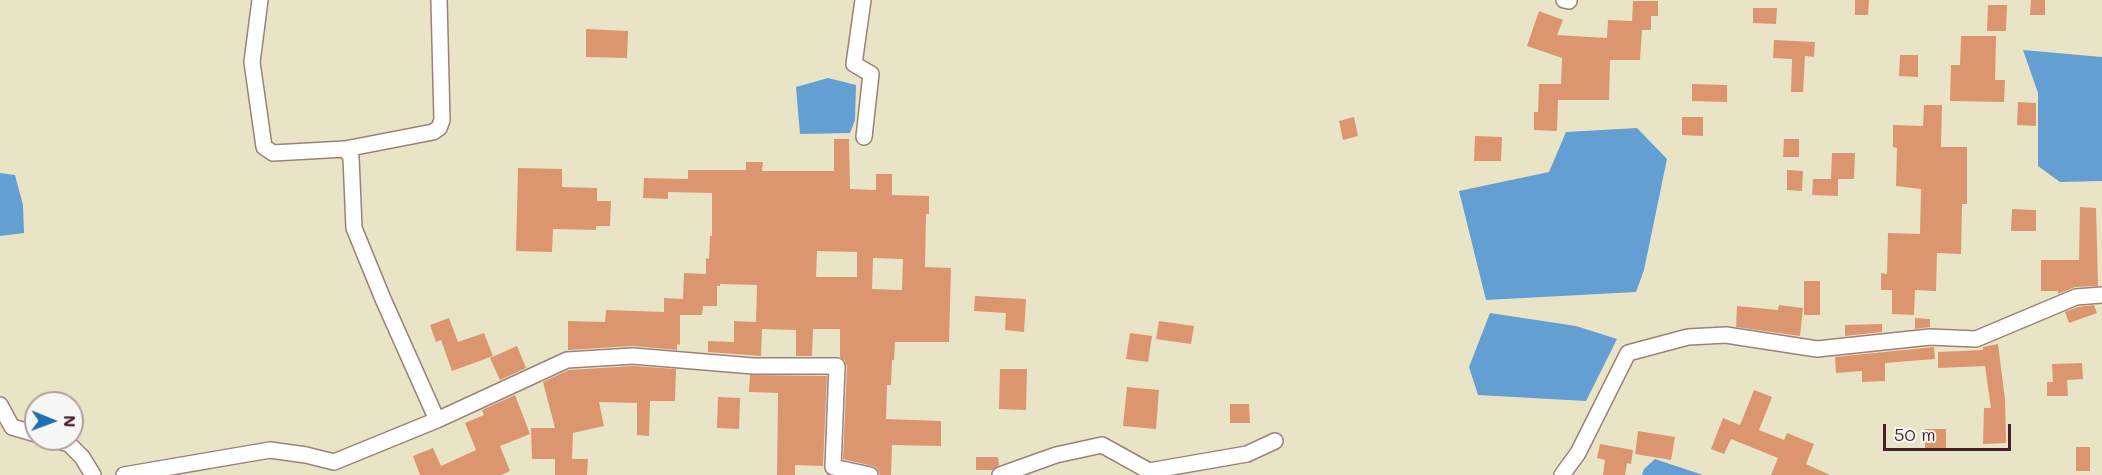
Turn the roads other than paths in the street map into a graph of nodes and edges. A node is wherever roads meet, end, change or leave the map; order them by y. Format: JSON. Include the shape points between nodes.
{"nodes":[{"id":1,"x":260,"y":0,"type":"edge"},
{"id":2,"x":439,"y":0,"type":"edge"},
{"id":3,"x":863,"y":0,"type":"edge"},
{"id":4,"x":864,"y":138,"type":"dead end"},
{"id":5,"x":345,"y":149,"type":"junction"},
{"id":6,"x":2102,"y":295,"type":"edge"},
{"id":7,"x":0,"y":405,"type":"edge"},
{"id":8,"x":437,"y":420,"type":"junction"},
{"id":9,"x":24,"y":430,"type":"edge"},
{"id":10,"x":1275,"y":441,"type":"dead end"},
{"id":11,"x":76,"y":451,"type":"edge"},
{"id":12,"x":93,"y":475,"type":"edge"},
{"id":13,"x":124,"y":475,"type":"edge"},
{"id":14,"x":870,"y":475,"type":"edge"},
{"id":15,"x":1000,"y":475,"type":"edge"},
{"id":16,"x":1562,"y":475,"type":"edge"}],
"edges":[{"from":1,"to":5,"type":"street","via":[[252,62],[264,147],[273,153]]},
{"from":2,"to":5,"type":"street","via":[[439,128]]},
{"from":3,"to":4,"type":"street","via":[[854,64],[871,74]]},
{"from":5,"to":8,"type":"street","via":[[351,157],[354,228]]},
{"from":6,"to":16,"type":"street","via":[[2076,297],[1976,339],[1930,337],[1817,348],[1726,335],[1688,337],[1628,353],[1583,444]]},
{"from":7,"to":9,"type":"street","via":[[12,427]]},
{"from":8,"to":13,"type":"street","via":[[334,462],[270,450]]},
{"from":8,"to":14,"type":"street","via":[[567,360],[633,356],[753,366],[837,366],[833,467]]},
{"from":10,"to":15,"type":"street","via":[[1247,454],[1149,471],[1102,446],[1056,455]]},
{"from":11,"to":12,"type":"street"}]}
